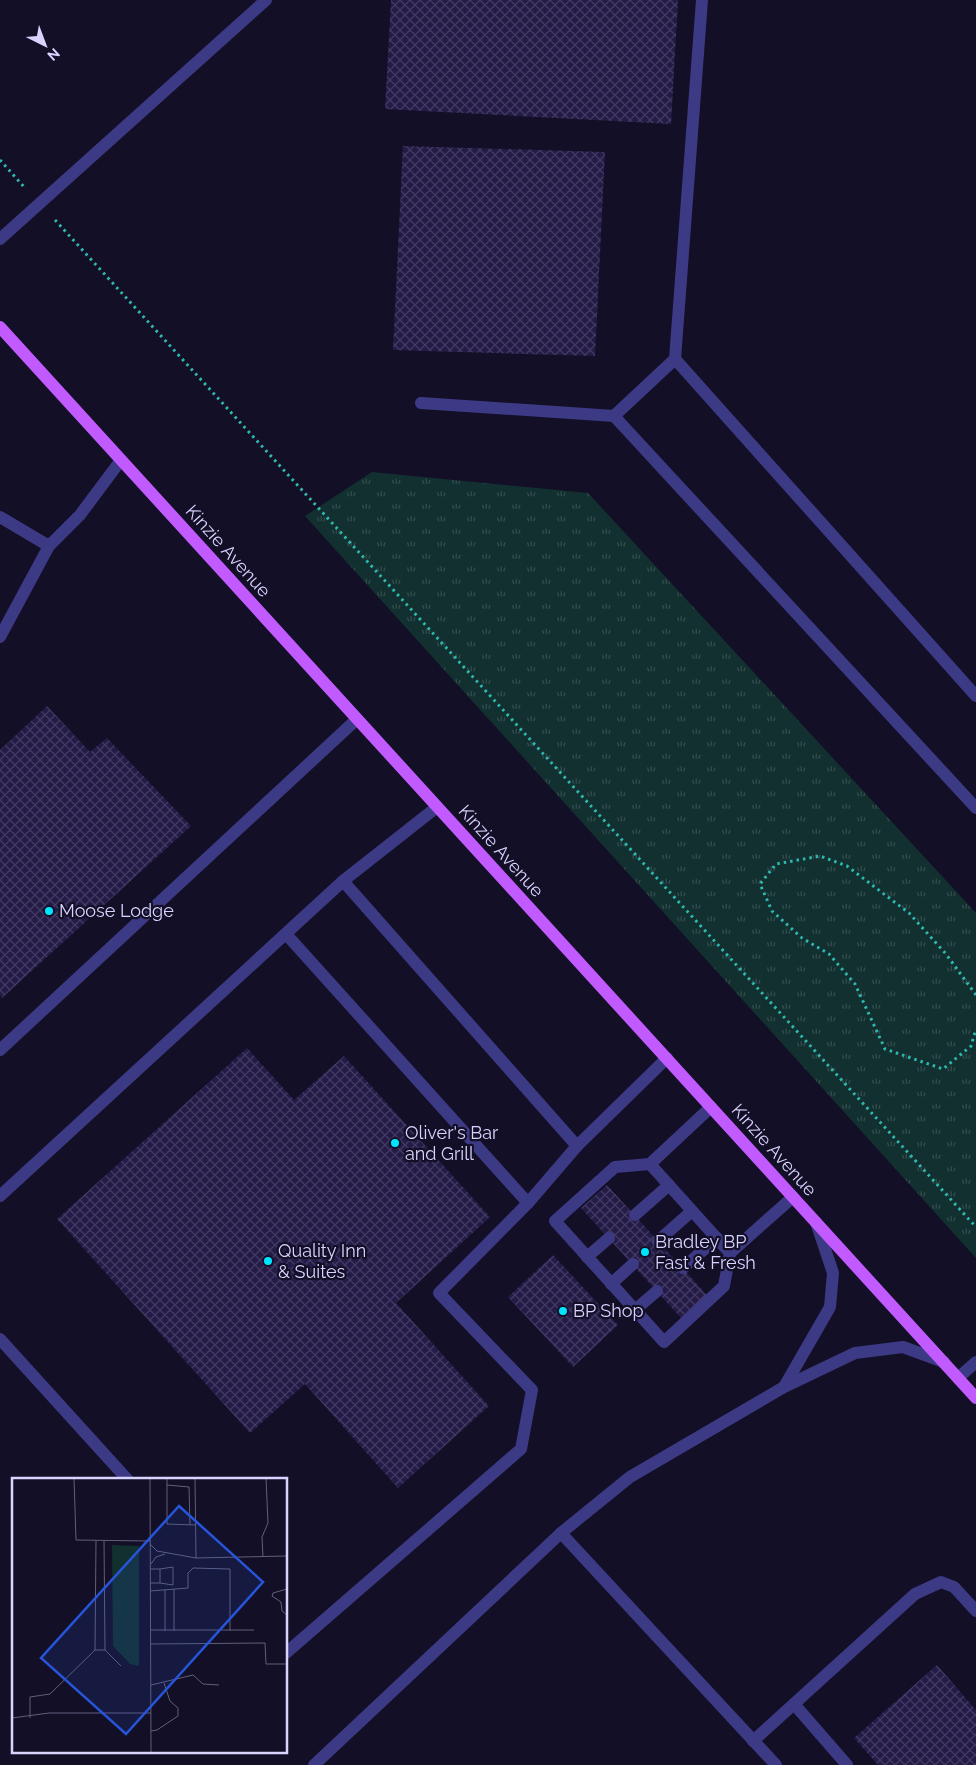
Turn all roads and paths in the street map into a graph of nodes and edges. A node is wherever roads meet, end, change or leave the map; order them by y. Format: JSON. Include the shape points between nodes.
{"nodes":[{"id":1,"x":266,"y":0,"type":"edge"},
{"id":2,"x":702,"y":0,"type":"edge"},
{"id":3,"x":0,"y":160,"type":"edge"},
{"id":4,"x":39,"y":203,"type":"junction"},
{"id":5,"x":0,"y":239,"type":"edge"},
{"id":6,"x":0,"y":328,"type":"edge"},
{"id":7,"x":675,"y":359,"type":"junction"},
{"id":8,"x":421,"y":403,"type":"dead end"},
{"id":9,"x":614,"y":416,"type":"junction"},
{"id":10,"x":121,"y":460,"type":"junction"},
{"id":11,"x":0,"y":517,"type":"edge"},
{"id":12,"x":48,"y":546,"type":"junction"},
{"id":13,"x":0,"y":637,"type":"edge"},
{"id":14,"x":976,"y":696,"type":"edge"},
{"id":15,"x":357,"y":719,"type":"junction"},
{"id":16,"x":437,"y":807,"type":"junction"},
{"id":17,"x":976,"y":808,"type":"edge"},
{"id":18,"x":343,"y":881,"type":"junction"},
{"id":19,"x":286,"y":934,"type":"junction"},
{"id":20,"x":976,"y":995,"type":"edge"},
{"id":21,"x":976,"y":1029,"type":"edge"},
{"id":22,"x":0,"y":1050,"type":"edge"},
{"id":23,"x":667,"y":1058,"type":"junction"},
{"id":24,"x":711,"y":1108,"type":"junction"},
{"id":25,"x":576,"y":1146,"type":"junction"},
{"id":26,"x":650,"y":1164,"type":"junction"},
{"id":27,"x":669,"y":1185,"type":"junction"},
{"id":28,"x":0,"y":1196,"type":"edge"},
{"id":29,"x":793,"y":1197,"type":"junction"},
{"id":30,"x":528,"y":1204,"type":"junction"},
{"id":31,"x":692,"y":1211,"type":"junction"},
{"id":32,"x":635,"y":1215,"type":"dead end"},
{"id":33,"x":815,"y":1221,"type":"junction"},
{"id":34,"x":976,"y":1227,"type":"edge"},
{"id":35,"x":609,"y":1238,"type":"dead end"},
{"id":36,"x":717,"y":1238,"type":"junction"},
{"id":37,"x":658,"y":1241,"type":"dead end"},
{"id":38,"x":730,"y":1253,"type":"junction"},
{"id":39,"x":587,"y":1257,"type":"junction"},
{"id":40,"x":632,"y":1264,"type":"dead end"},
{"id":41,"x":683,"y":1268,"type":"dead end"},
{"id":42,"x":611,"y":1284,"type":"junction"},
{"id":43,"x":657,"y":1291,"type":"dead end"},
{"id":44,"x":635,"y":1310,"type":"junction"},
{"id":45,"x":0,"y":1339,"type":"edge"},
{"id":46,"x":944,"y":1362,"type":"junction"},
{"id":47,"x":976,"y":1362,"type":"edge"},
{"id":48,"x":958,"y":1378,"type":"junction"},
{"id":49,"x":784,"y":1387,"type":"junction"},
{"id":50,"x":976,"y":1398,"type":"edge"},
{"id":51,"x":126,"y":1478,"type":"edge"},
{"id":52,"x":562,"y":1533,"type":"junction"},
{"id":53,"x":976,"y":1611,"type":"edge"},
{"id":54,"x":288,"y":1651,"type":"edge"},
{"id":55,"x":794,"y":1704,"type":"junction"},
{"id":56,"x":753,"y":1741,"type":"junction"},
{"id":57,"x":314,"y":1765,"type":"edge"},
{"id":58,"x":776,"y":1765,"type":"edge"},
{"id":59,"x":847,"y":1765,"type":"edge"}],
"edges":[{"from":1,"to":4,"type":"lane"},
{"from":2,"to":7,"type":"lane"},
{"from":3,"to":4,"type":"path"},
{"from":4,"to":5,"type":"lane"},
{"from":4,"to":34,"type":"path"},
{"from":6,"to":10,"type":"main road","name":"Kinzie Avenue"},
{"from":7,"to":9,"type":"lane"},
{"from":7,"to":14,"type":"lane"},
{"from":8,"to":9,"type":"lane"},
{"from":9,"to":17,"type":"lane"},
{"from":10,"to":12,"type":"lane","via":[[80,515]]},
{"from":10,"to":15,"type":"main road","name":"Kinzie Avenue"},
{"from":11,"to":12,"type":"lane"},
{"from":12,"to":13,"type":"lane"},
{"from":15,"to":16,"type":"main road","name":"Kinzie Avenue"},
{"from":15,"to":22,"type":"lane"},
{"from":16,"to":18,"type":"lane"},
{"from":16,"to":23,"type":"main road","name":"Kinzie Avenue"},
{"from":18,"to":19,"type":"lane"},
{"from":18,"to":25,"type":"lane"},
{"from":19,"to":28,"type":"lane"},
{"from":19,"to":30,"type":"lane"},
{"from":20,"to":21,"type":"path","via":[[946,954],[909,913],[847,866],[820,856],[776,864],[760,884],[772,910],[802,938],[829,954],[855,984],[886,1049],[943,1068],[972,1046]]},
{"from":23,"to":24,"type":"main road","name":"Kinzie Avenue"},
{"from":23,"to":25,"type":"lane"},
{"from":24,"to":26,"type":"lane"},
{"from":24,"to":29,"type":"main road","name":"Kinzie Avenue"},
{"from":25,"to":30,"type":"lane"},
{"from":26,"to":27,"type":"lane"},
{"from":26,"to":39,"type":"lane","via":[[615,1167],[555,1221]]},
{"from":27,"to":31,"type":"lane"},
{"from":27,"to":32,"type":"lane"},
{"from":29,"to":33,"type":"main road","name":"Kinzie Avenue"},
{"from":29,"to":38,"type":"lane"},
{"from":30,"to":54,"type":"lane","via":[[439,1294],[532,1390],[521,1448]]},
{"from":31,"to":36,"type":"lane"},
{"from":31,"to":37,"type":"lane"},
{"from":33,"to":46,"type":"main road","name":"Kinzie Avenue"},
{"from":33,"to":49,"type":"lane","via":[[834,1273],[830,1307]]},
{"from":35,"to":39,"type":"lane"},
{"from":36,"to":38,"type":"lane"},
{"from":36,"to":41,"type":"lane"},
{"from":38,"to":44,"type":"lane","via":[[724,1286],[664,1342]]},
{"from":39,"to":42,"type":"lane"},
{"from":40,"to":42,"type":"lane"},
{"from":42,"to":44,"type":"lane"},
{"from":43,"to":44,"type":"lane"},
{"from":45,"to":51,"type":"lane"},
{"from":46,"to":48,"type":"main road","name":"Kinzie Avenue"},
{"from":46,"to":49,"type":"lane","via":[[903,1347],[855,1353]]},
{"from":47,"to":48,"type":"lane"},
{"from":48,"to":50,"type":"main road","name":"Kinzie Avenue"},
{"from":49,"to":52,"type":"lane","via":[[630,1477]]},
{"from":52,"to":56,"type":"lane"},
{"from":52,"to":57,"type":"lane"},
{"from":53,"to":55,"type":"lane","via":[[954,1587],[942,1582],[915,1594]]},
{"from":55,"to":56,"type":"lane"},
{"from":55,"to":59,"type":"lane"},
{"from":56,"to":58,"type":"lane"}]}
